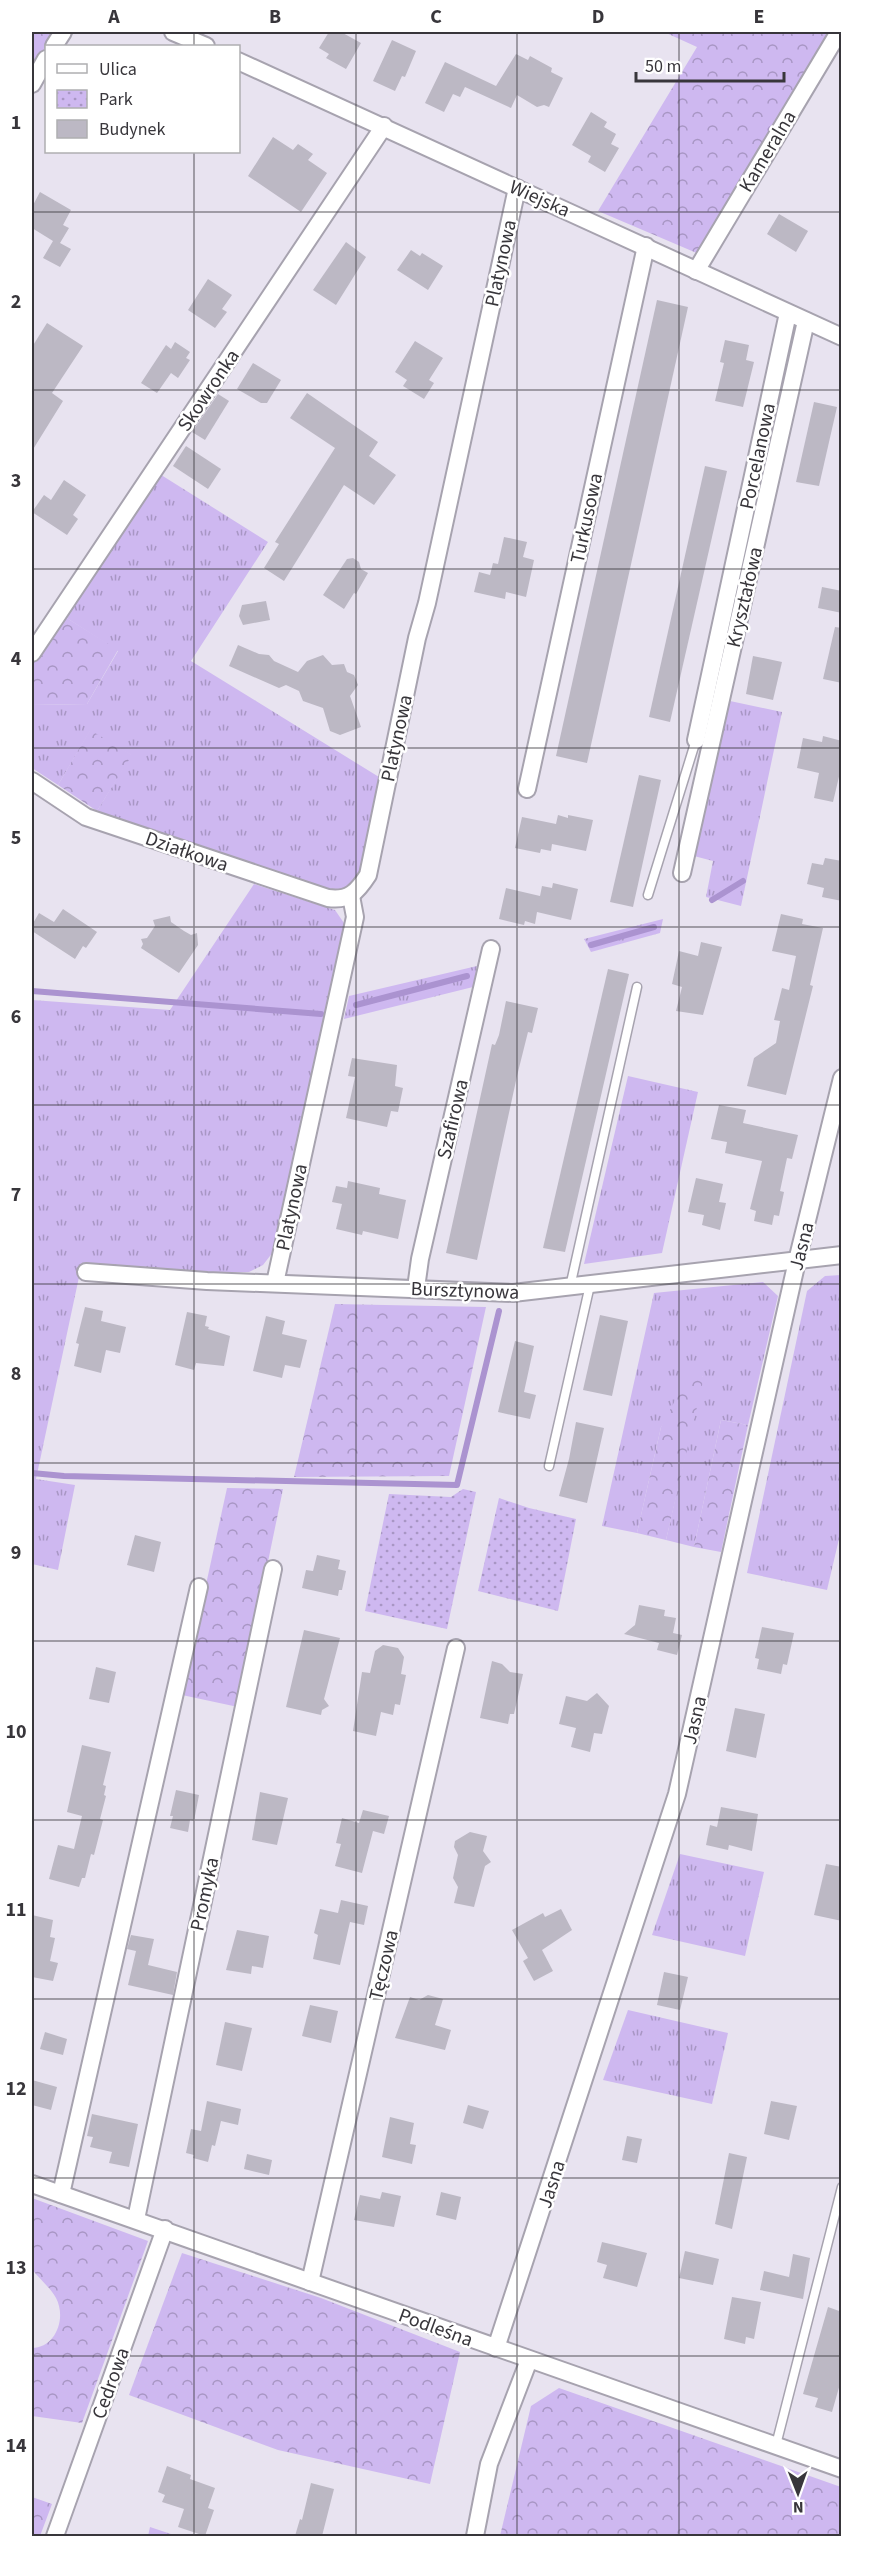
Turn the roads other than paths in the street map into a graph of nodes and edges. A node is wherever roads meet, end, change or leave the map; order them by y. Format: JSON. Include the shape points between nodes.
{"nodes":[{"id":1,"x":63,"y":32,"type":"edge"},
{"id":2,"x":173,"y":32,"type":"edge"},
{"id":3,"x":838,"y":32,"type":"edge"},
{"id":4,"x":55,"y":45,"type":"edge"},
{"id":5,"x":204,"y":45,"type":"edge"},
{"id":6,"x":45,"y":61,"type":"edge"},
{"id":7,"x":240,"y":62,"type":"edge"},
{"id":8,"x":32,"y":84,"type":"edge"},
{"id":9,"x":384,"y":126,"type":"junction"},
{"id":10,"x":517,"y":188,"type":"junction"},
{"id":11,"x":646,"y":246,"type":"junction"},
{"id":12,"x":696,"y":271,"type":"junction"},
{"id":13,"x":789,"y":313,"type":"junction"},
{"id":14,"x":806,"y":321,"type":"junction"},
{"id":15,"x":842,"y":337,"type":"edge"},
{"id":16,"x":32,"y":653,"type":"edge"},
{"id":17,"x":696,"y":740,"type":"joint"},
{"id":18,"x":32,"y":781,"type":"edge"},
{"id":19,"x":526,"y":789,"type":"dead end"},
{"id":20,"x":682,"y":873,"type":"dead end"},
{"id":21,"x":648,"y":895,"type":"dead end"},
{"id":22,"x":351,"y":896,"type":"junction"},
{"id":23,"x":491,"y":949,"type":"dead end"},
{"id":24,"x":637,"y":987,"type":"dead end"},
{"id":25,"x":842,"y":1078,"type":"edge"},
{"id":26,"x":842,"y":1255,"type":"edge"},
{"id":27,"x":797,"y":1261,"type":"junction"},
{"id":28,"x":86,"y":1272,"type":"dead end"},
{"id":29,"x":275,"y":1283,"type":"junction"},
{"id":30,"x":590,"y":1285,"type":"junction"},
{"id":31,"x":570,"y":1287,"type":"junction"},
{"id":32,"x":416,"y":1288,"type":"junction"},
{"id":33,"x":549,"y":1466,"type":"dead end"},
{"id":34,"x":273,"y":1569,"type":"dead end"},
{"id":35,"x":199,"y":1587,"type":"dead end"},
{"id":36,"x":456,"y":1648,"type":"dead end"},
{"id":37,"x":32,"y":2184,"type":"edge"},
{"id":38,"x":842,"y":2187,"type":"edge"},
{"id":39,"x":61,"y":2194,"type":"junction"},
{"id":40,"x":136,"y":2219,"type":"junction"},
{"id":41,"x":165,"y":2229,"type":"junction"},
{"id":42,"x":309,"y":2282,"type":"junction"},
{"id":43,"x":496,"y":2348,"type":"junction"},
{"id":44,"x":529,"y":2360,"type":"junction"},
{"id":45,"x":776,"y":2445,"type":"junction"},
{"id":46,"x":842,"y":2469,"type":"edge"},
{"id":47,"x":55,"y":2536,"type":"edge"},
{"id":48,"x":475,"y":2536,"type":"edge"}],
"edges":[{"from":1,"to":4,"type":"street"},
{"from":2,"to":5,"type":"street"},
{"from":3,"to":12,"type":"street","name":"Kameralna"},
{"from":6,"to":8,"type":"street"},
{"from":7,"to":9,"type":"street","name":"Wiejska"},
{"from":9,"to":10,"type":"street","name":"Wiejska"},
{"from":9,"to":16,"type":"street","name":"Skowronka"},
{"from":10,"to":11,"type":"street","name":"Wiejska"},
{"from":10,"to":22,"type":"street","name":"Platynowa","via":[[368,875]]},
{"from":11,"to":12,"type":"street","name":"Wiejska"},
{"from":11,"to":19,"type":"street","name":"Turkusowa"},
{"from":12,"to":13,"type":"street","name":"Wiejska"},
{"from":13,"to":14,"type":"street","name":"Wiejska"},
{"from":13,"to":17,"type":"street","name":"Porcelanowa"},
{"from":14,"to":15,"type":"street","name":"Wiejska"},
{"from":14,"to":20,"type":"street","name":"Kryształowa"},
{"from":17,"to":21,"type":"lane"},
{"from":18,"to":22,"type":"street","name":"Działkowa","via":[[86,818],[328,898],[340,900]]},
{"from":22,"to":29,"type":"street","name":"Platynowa","via":[[355,917]]},
{"from":23,"to":32,"type":"street","name":"Szafirowa"},
{"from":24,"to":31,"type":"lane"},
{"from":25,"to":27,"type":"street","name":"Jasna"},
{"from":26,"to":27,"type":"street","name":"Bursztynowa"},
{"from":27,"to":30,"type":"street","name":"Bursztynowa"},
{"from":27,"to":43,"type":"street","name":"Jasna","via":[[677,1794]]},
{"from":28,"to":29,"type":"street","name":"Bursztynowa"},
{"from":29,"to":32,"type":"street","name":"Bursztynowa"},
{"from":30,"to":31,"type":"street","name":"Bursztynowa"},
{"from":30,"to":33,"type":"lane"},
{"from":31,"to":32,"type":"street","name":"Bursztynowa","via":[[513,1293]]},
{"from":34,"to":40,"type":"street","name":"Promyka"},
{"from":35,"to":39,"type":"street"},
{"from":36,"to":42,"type":"street","name":"Tęczowa"},
{"from":37,"to":39,"type":"street","name":"Podleśna"},
{"from":38,"to":45,"type":"lane"},
{"from":39,"to":40,"type":"street","name":"Podleśna"},
{"from":40,"to":41,"type":"street","name":"Podleśna"},
{"from":41,"to":42,"type":"street","name":"Podleśna"},
{"from":41,"to":47,"type":"street","name":"Cedrowa"},
{"from":42,"to":43,"type":"street","name":"Podleśna"},
{"from":43,"to":44,"type":"street","name":"Podleśna"},
{"from":44,"to":45,"type":"street","name":"Podleśna"},
{"from":44,"to":48,"type":"street","via":[[489,2464]]},
{"from":45,"to":46,"type":"street","name":"Podleśna"}]}
